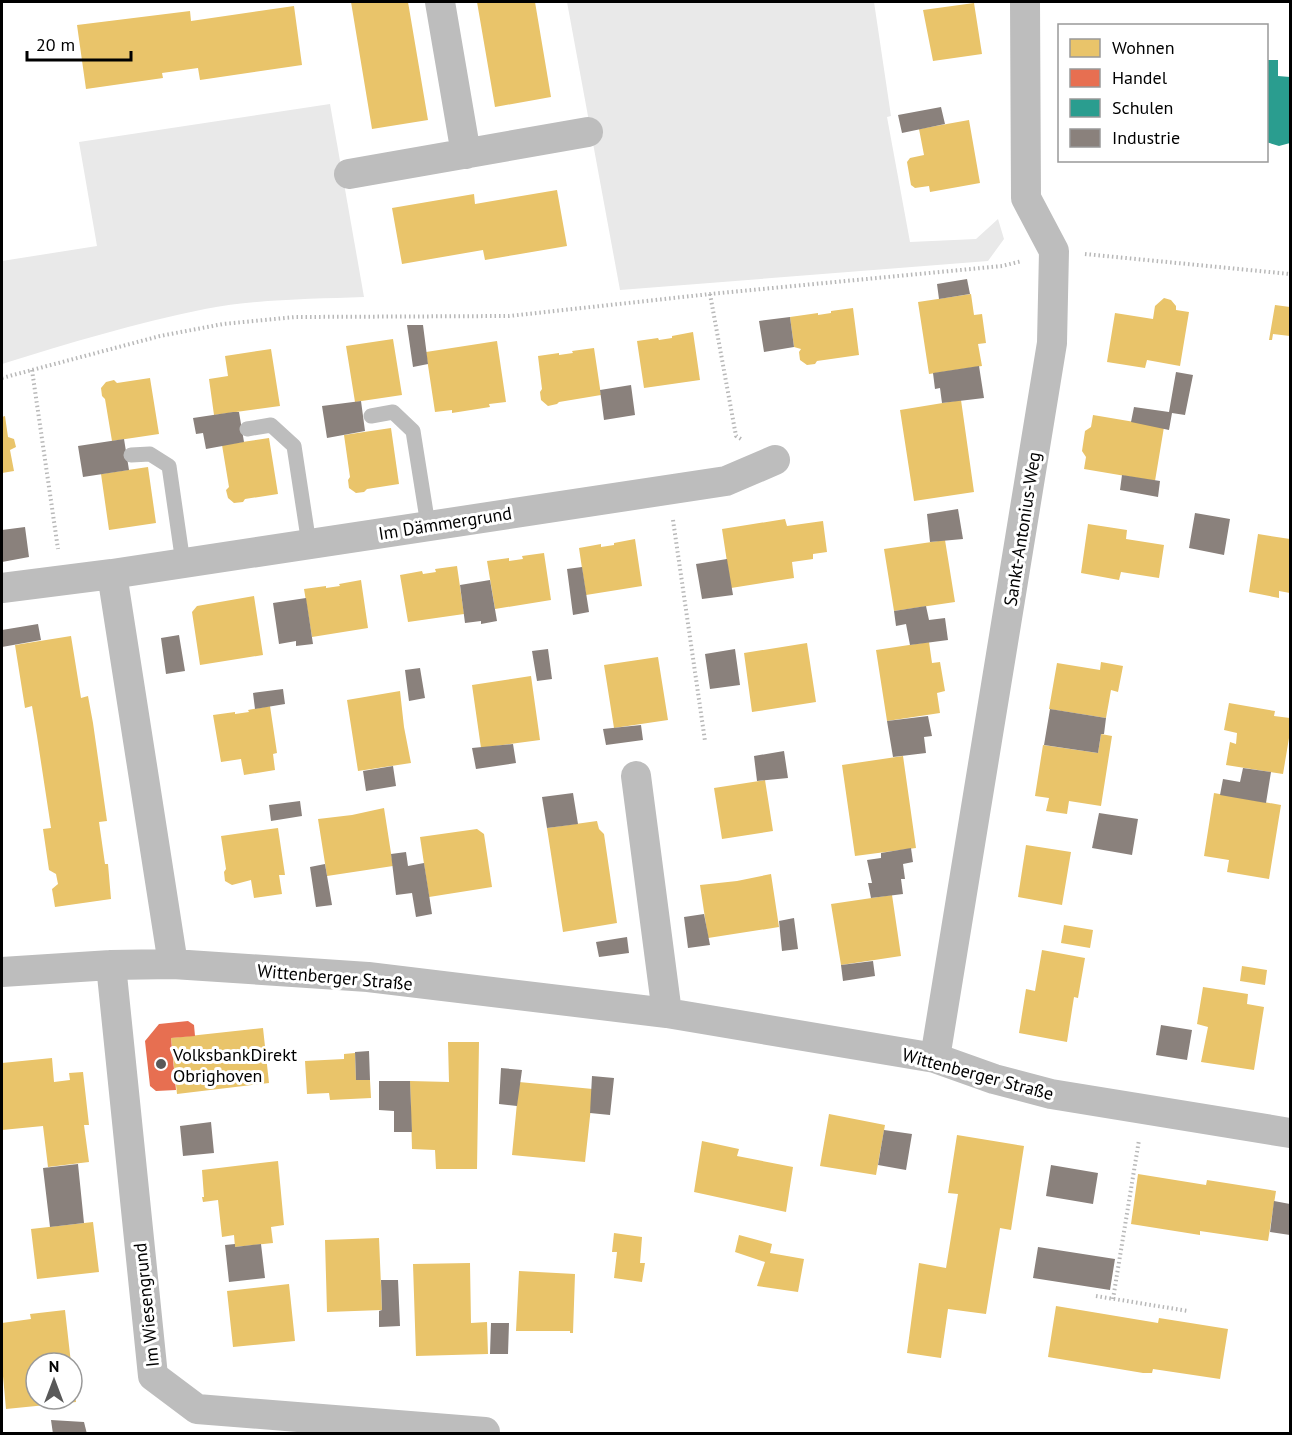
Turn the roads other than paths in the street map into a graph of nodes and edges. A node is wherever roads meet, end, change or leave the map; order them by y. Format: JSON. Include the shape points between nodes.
{"nodes":[{"id":1,"x":440,"y":2,"type":"edge"},
{"id":2,"x":1025,"y":2,"type":"edge"},
{"id":3,"x":588,"y":132,"type":"dead end"},
{"id":4,"x":466,"y":154,"type":"junction"},
{"id":5,"x":349,"y":174,"type":"dead end"},
{"id":6,"x":371,"y":416,"type":"dead end"},
{"id":7,"x":247,"y":429,"type":"dead end"},
{"id":8,"x":131,"y":455,"type":"dead end"},
{"id":9,"x":775,"y":460,"type":"road end"},
{"id":10,"x":428,"y":525,"type":"junction"},
{"id":11,"x":309,"y":544,"type":"junction"},
{"id":12,"x":183,"y":563,"type":"junction"},
{"id":13,"x":112,"y":574,"type":"junction"},
{"id":14,"x":2,"y":588,"type":"edge"},
{"id":15,"x":636,"y":776,"type":"dead end"},
{"id":16,"x":173,"y":964,"type":"junction"},
{"id":17,"x":111,"y":965,"type":"junction"},
{"id":18,"x":2,"y":972,"type":"edge"},
{"id":19,"x":667,"y":1013,"type":"junction"},
{"id":20,"x":934,"y":1058,"type":"junction"},
{"id":21,"x":1290,"y":1133,"type":"edge"},
{"id":22,"x":484,"y":1432,"type":"edge"}],
"edges":[{"from":1,"to":4,"type":"street"},
{"from":2,"to":20,"type":"street","name":"Sankt-Antonius-Weg","via":[[1026,198],[1054,252],[1052,343]]},
{"from":3,"to":4,"type":"street"},
{"from":4,"to":5,"type":"street"},
{"from":6,"to":10,"type":"lane","via":[[393,412],[413,431]]},
{"from":7,"to":11,"type":"lane","via":[[271,425],[294,446]]},
{"from":8,"to":12,"type":"lane","via":[[150,454],[169,466]]},
{"from":9,"to":10,"type":"street","name":"Im Dämmergrund","via":[[726,481]]},
{"from":10,"to":11,"type":"street","name":"Im Dämmergrund"},
{"from":11,"to":12,"type":"street","name":"Im Dämmergrund"},
{"from":12,"to":13,"type":"street","name":"Im Dämmergrund"},
{"from":13,"to":14,"type":"street","name":"Im Dämmergrund"},
{"from":13,"to":16,"type":"street"},
{"from":15,"to":19,"type":"street"},
{"from":16,"to":17,"type":"street","name":"Wittenberger Straße"},
{"from":16,"to":19,"type":"street","name":"Wittenberger Straße","via":[[368,977]]},
{"from":17,"to":18,"type":"street","name":"Wittenberger Straße"},
{"from":17,"to":22,"type":"street","name":"Im Wiesengrund","via":[[153,1376],[197,1409]]},
{"from":19,"to":20,"type":"street","name":"Wittenberger Straße"},
{"from":20,"to":21,"type":"street","name":"Wittenberger Straße","via":[[1051,1094]]}]}
